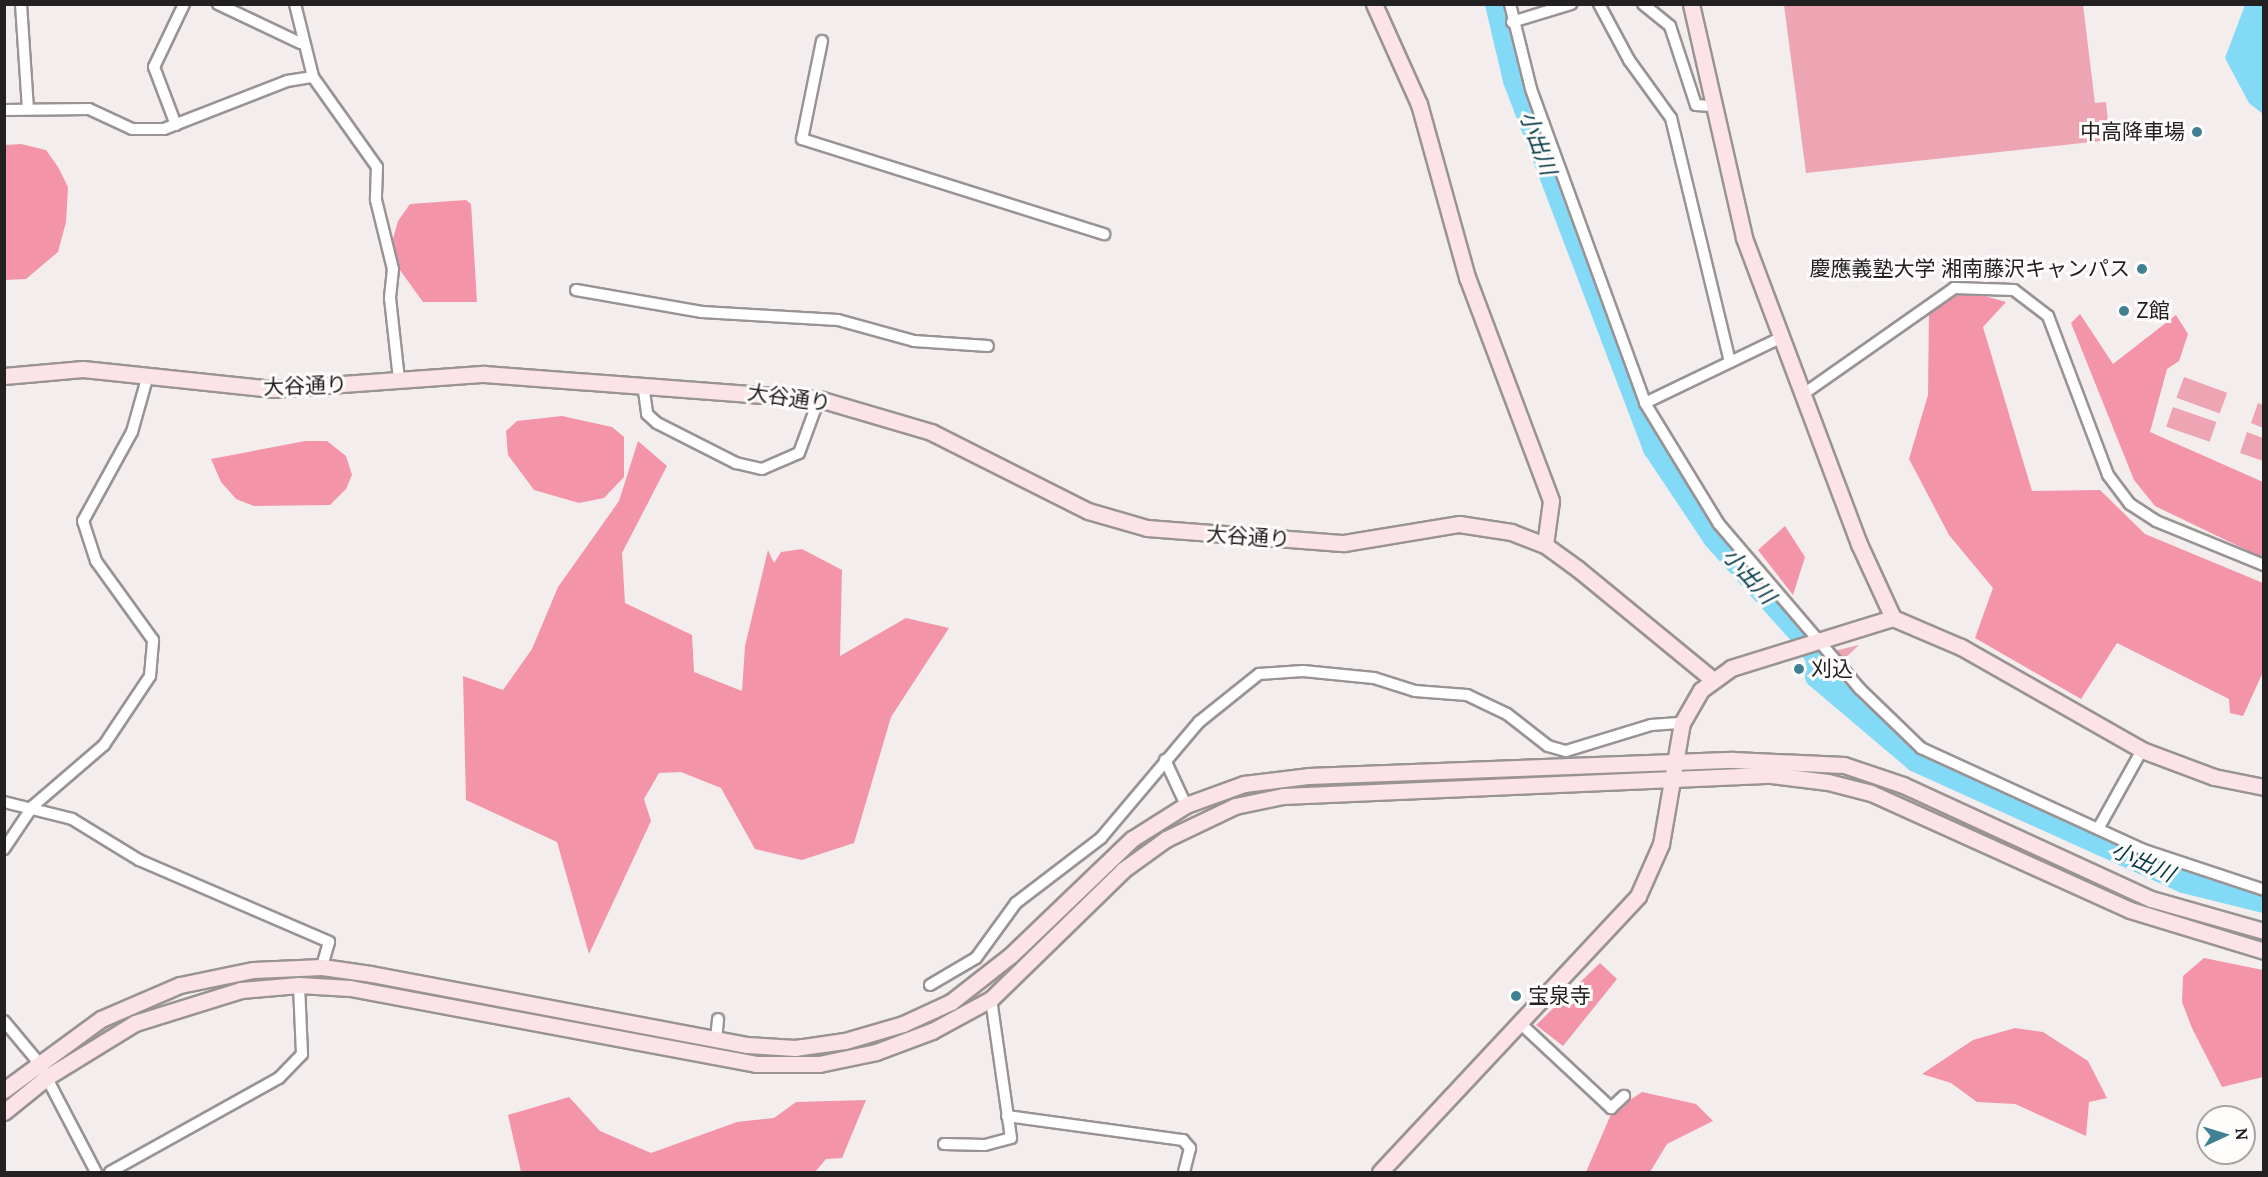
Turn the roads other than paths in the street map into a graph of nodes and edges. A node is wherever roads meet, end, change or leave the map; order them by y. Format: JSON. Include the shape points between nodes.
{"nodes":[{"id":1,"x":21,"y":4,"type":"edge"},
{"id":2,"x":184,"y":4,"type":"edge"},
{"id":3,"x":218,"y":4,"type":"edge"},
{"id":4,"x":295,"y":4,"type":"edge"},
{"id":5,"x":1374,"y":4,"type":"edge"},
{"id":6,"x":1510,"y":4,"type":"edge"},
{"id":7,"x":1571,"y":4,"type":"edge"},
{"id":8,"x":1599,"y":4,"type":"edge"},
{"id":9,"x":1643,"y":4,"type":"edge"},
{"id":10,"x":1691,"y":4,"type":"edge"},
{"id":11,"x":1512,"y":22,"type":"junction"},
{"id":12,"x":822,"y":41,"type":"dead end"},
{"id":13,"x":300,"y":43,"type":"junction"},
{"id":14,"x":313,"y":77,"type":"junction"},
{"id":15,"x":1712,"y":106,"type":"junction"},
{"id":16,"x":28,"y":109,"type":"junction"},
{"id":17,"x":4,"y":110,"type":"edge"},
{"id":18,"x":176,"y":125,"type":"junction"},
{"id":19,"x":1104,"y":234,"type":"dead end"},
{"id":20,"x":576,"y":290,"type":"dead end"},
{"id":21,"x":1780,"y":338,"type":"junction"},
{"id":22,"x":988,"y":346,"type":"dead end"},
{"id":23,"x":1730,"y":362,"type":"junction"},
{"id":24,"x":147,"y":375,"type":"junction"},
{"id":25,"x":4,"y":376,"type":"edge"},
{"id":26,"x":399,"y":380,"type":"junction"},
{"id":27,"x":643,"y":384,"type":"junction"},
{"id":28,"x":1802,"y":395,"type":"junction"},
{"id":29,"x":819,"y":399,"type":"junction"},
{"id":30,"x":1645,"y":403,"type":"junction"},
{"id":31,"x":1545,"y":545,"type":"junction"},
{"id":32,"x":2264,"y":566,"type":"edge"},
{"id":33,"x":1893,"y":618,"type":"junction"},
{"id":34,"x":1812,"y":643,"type":"junction"},
{"id":35,"x":1712,"y":679,"type":"junction"},
{"id":36,"x":1682,"y":723,"type":"junction"},
{"id":37,"x":2142,"y":750,"type":"junction"},
{"id":38,"x":1165,"y":760,"type":"junction"},
{"id":39,"x":1676,"y":761,"type":"junction"},
{"id":40,"x":1674,"y":781,"type":"junction"},
{"id":41,"x":2264,"y":787,"type":"edge"},
{"id":42,"x":4,"y":802,"type":"edge"},
{"id":43,"x":1186,"y":805,"type":"junction"},
{"id":44,"x":33,"y":806,"type":"junction"},
{"id":45,"x":2098,"y":829,"type":"junction"},
{"id":46,"x":4,"y":849,"type":"edge"},
{"id":47,"x":2264,"y":890,"type":"edge"},
{"id":48,"x":2264,"y":931,"type":"edge"},
{"id":49,"x":2264,"y":951,"type":"edge"},
{"id":50,"x":322,"y":967,"type":"junction"},
{"id":51,"x":299,"y":985,"type":"junction"},
{"id":52,"x":930,"y":985,"type":"dead end"},
{"id":53,"x":991,"y":999,"type":"junction"},
{"id":54,"x":718,"y":1019,"type":"dead end"},
{"id":55,"x":4,"y":1021,"type":"edge"},
{"id":56,"x":1520,"y":1023,"type":"junction"},
{"id":57,"x":716,"y":1039,"type":"junction"},
{"id":58,"x":39,"y":1063,"type":"junction"},
{"id":59,"x":47,"y":1077,"type":"junction"},
{"id":60,"x":4,"y":1090,"type":"edge"},
{"id":61,"x":1624,"y":1096,"type":"dead end"},
{"id":62,"x":4,"y":1112,"type":"edge"},
{"id":63,"x":1006,"y":1116,"type":"junction"},
{"id":64,"x":944,"y":1144,"type":"dead end"},
{"id":65,"x":96,"y":1173,"type":"edge"},
{"id":66,"x":110,"y":1173,"type":"edge"},
{"id":67,"x":1184,"y":1173,"type":"edge"},
{"id":68,"x":1380,"y":1173,"type":"edge"}],
"edges":[{"from":1,"to":16,"type":"street"},
{"from":2,"to":18,"type":"street","via":[[154,67]]},
{"from":3,"to":13,"type":"street"},
{"from":4,"to":13,"type":"street"},
{"from":5,"to":31,"type":"street","via":[[1419,104],[1467,277],[1551,501]]},
{"from":6,"to":11,"type":"street"},
{"from":7,"to":11,"type":"street"},
{"from":8,"to":23,"type":"street","via":[[1629,60],[1671,117]]},
{"from":9,"to":15,"type":"street","via":[[1670,26],[1696,105]]},
{"from":10,"to":15,"type":"street"},
{"from":11,"to":30,"type":"street","via":[[1531,89]]},
{"from":12,"to":19,"type":"street","via":[[802,139]]},
{"from":13,"to":14,"type":"street"},
{"from":14,"to":18,"type":"street","via":[[287,81]]},
{"from":14,"to":26,"type":"street","via":[[376,167],[376,200],[393,269],[390,298]]},
{"from":15,"to":21,"type":"street","via":[[1744,238]]},
{"from":16,"to":17,"type":"street"},
{"from":16,"to":18,"type":"street","via":[[89,109],[132,129]]},
{"from":20,"to":22,"type":"street","via":[[702,312],[838,321],[914,341]]},
{"from":21,"to":23,"type":"street"},
{"from":21,"to":28,"type":"street"},
{"from":23,"to":30,"type":"street"},
{"from":24,"to":25,"type":"street","name":"大谷通り","via":[[58,369]]},
{"from":24,"to":26,"type":"street","name":"大谷通り","via":[[273,389]]},
{"from":24,"to":44,"type":"street","via":[[132,432],[82,521],[101,570],[144,621],[155,659],[150,676],[104,745]]},
{"from":26,"to":27,"type":"street","name":"大谷通り","via":[[484,374]]},
{"from":27,"to":29,"type":"street","name":"大谷通り"},
{"from":27,"to":29,"type":"street","via":[[647,414],[657,423],[736,463],[762,469],[799,453]]},
{"from":28,"to":32,"type":"street","via":[[1954,288],[2014,290],[2048,316],[2108,475],[2130,504],[2156,521]]},
{"from":28,"to":33,"type":"street"},
{"from":29,"to":31,"type":"street","name":"大谷通り","via":[[931,432],[1069,503],[1148,528],[1344,543],[1459,524],[1494,527]]},
{"from":30,"to":34,"type":"street","via":[[1696,495]]},
{"from":31,"to":35,"type":"street","name":"大谷通り"},
{"from":33,"to":34,"type":"street"},
{"from":33,"to":37,"type":"street","via":[[1961,647]]},
{"from":34,"to":35,"type":"street"},
{"from":34,"to":45,"type":"street","via":[[1921,748]]},
{"from":35,"to":36,"type":"street"},
{"from":36,"to":38,"type":"street","via":[[1651,725],[1566,750],[1548,746],[1507,714],[1467,695],[1415,691],[1374,678],[1282,671],[1259,674],[1241,687]]},
{"from":36,"to":39,"type":"street"},
{"from":37,"to":41,"type":"street","via":[[2214,777]]},
{"from":37,"to":45,"type":"street"},
{"from":38,"to":43,"type":"street"},
{"from":38,"to":52,"type":"street","via":[[1101,838],[1016,903],[976,958]]},
{"from":39,"to":40,"type":"street"},
{"from":39,"to":43,"type":"street","via":[[1308,776],[1244,784]]},
{"from":39,"to":48,"type":"street","via":[[1844,765],[1903,785],[2151,899]]},
{"from":40,"to":49,"type":"street","via":[[1771,775],[1871,793],[2130,910]]},
{"from":40,"to":53,"type":"street","via":[[1332,793],[1235,806],[1166,838],[1123,870]]},
{"from":40,"to":56,"type":"street","via":[[1661,844],[1638,896]]},
{"from":42,"to":44,"type":"street"},
{"from":43,"to":57,"type":"street","via":[[1132,839],[1011,955],[951,1002],[903,1024],[845,1041],[795,1048]]},
{"from":44,"to":46,"type":"street"},
{"from":44,"to":50,"type":"street","via":[[72,819],[139,860],[329,942]]},
{"from":45,"to":47,"type":"street","via":[[2189,869]]},
{"from":50,"to":57,"type":"street"},
{"from":50,"to":58,"type":"street","via":[[253,970],[180,985],[101,1019]]},
{"from":51,"to":53,"type":"street","via":[[350,988],[756,1064],[819,1064],[876,1052],[932,1031]]},
{"from":51,"to":59,"type":"street","via":[[185,1003],[135,1023]]},
{"from":51,"to":66,"type":"street","via":[[302,1054],[279,1078]]},
{"from":53,"to":63,"type":"street"},
{"from":54,"to":57,"type":"street"},
{"from":55,"to":58,"type":"street"},
{"from":56,"to":61,"type":"street","via":[[1611,1108]]},
{"from":56,"to":68,"type":"street"},
{"from":58,"to":59,"type":"street"},
{"from":58,"to":60,"type":"street"},
{"from":59,"to":62,"type":"street"},
{"from":59,"to":65,"type":"street"},
{"from":63,"to":64,"type":"street","via":[[1011,1138],[985,1145]]},
{"from":63,"to":67,"type":"street","via":[[1184,1140],[1190,1148]]}]}
